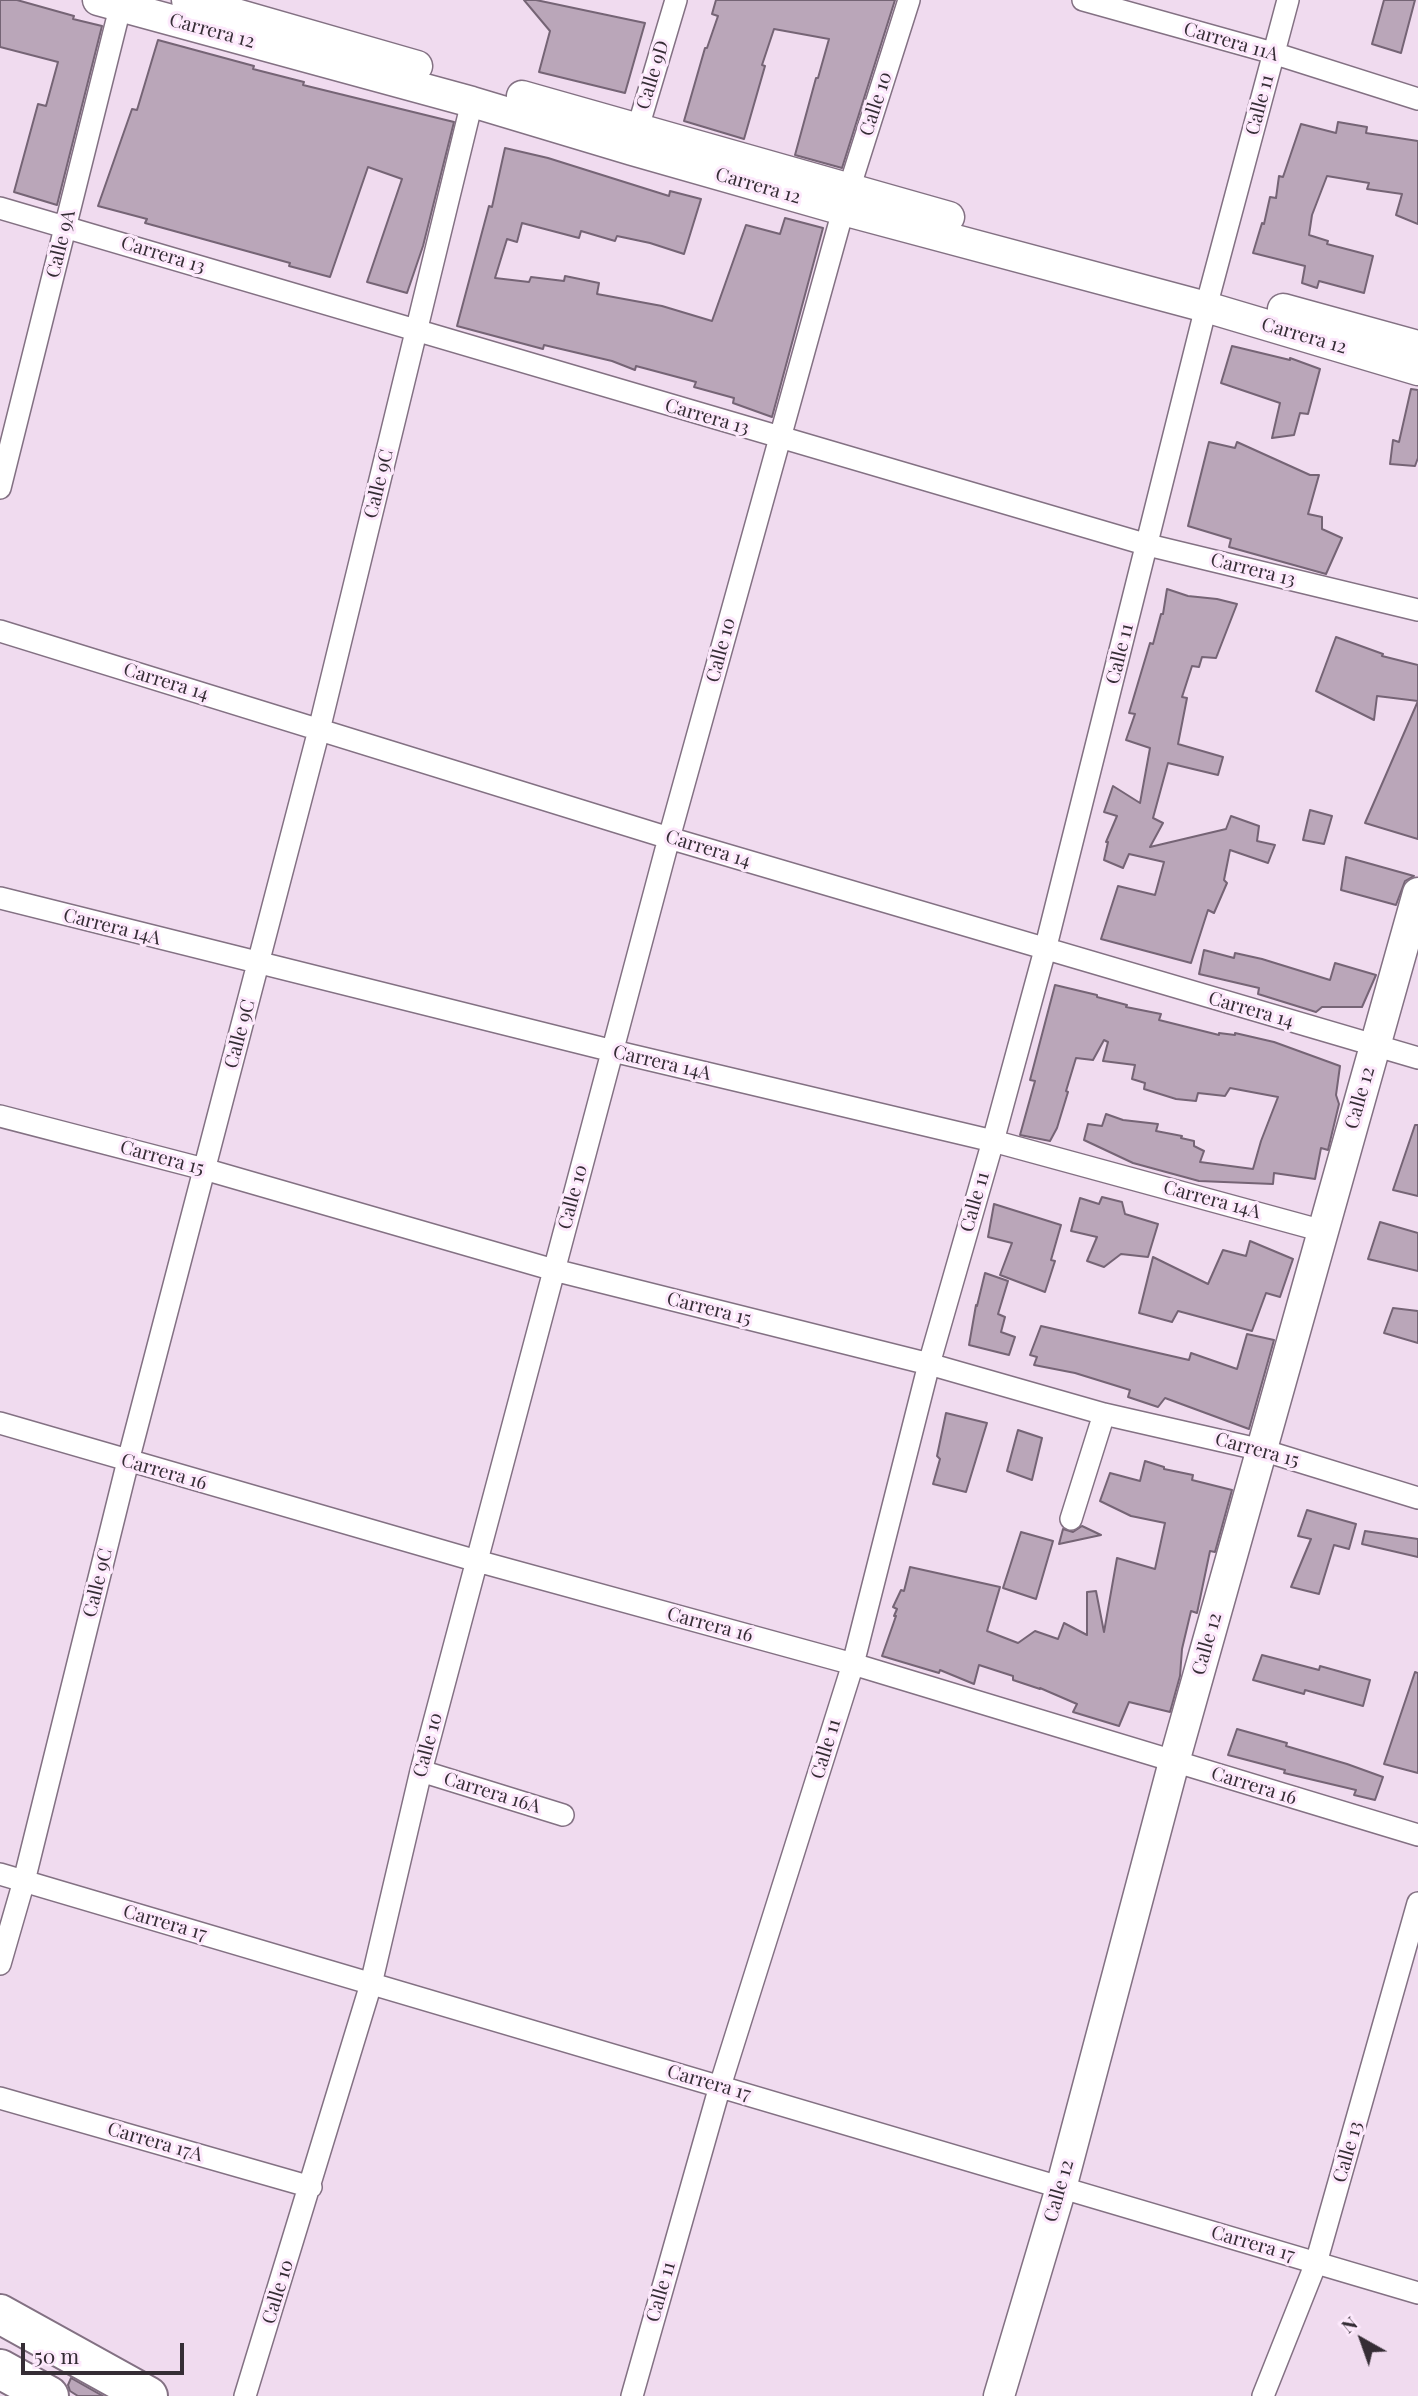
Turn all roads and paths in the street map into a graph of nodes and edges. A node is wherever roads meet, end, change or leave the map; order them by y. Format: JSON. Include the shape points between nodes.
{"nodes":[{"id":1,"x":187,"y":0,"type":"edge"},
{"id":2,"x":676,"y":0,"type":"edge"},
{"id":3,"x":909,"y":0,"type":"edge"},
{"id":4,"x":1083,"y":0,"type":"edge"},
{"id":5,"x":1288,"y":0,"type":"edge"},
{"id":6,"x":113,"y":2,"type":"edge"},
{"id":7,"x":1273,"y":53,"type":"junction"},
{"id":8,"x":1418,"y":99,"type":"edge"},
{"id":9,"x":472,"y":102,"type":"junction"},
{"id":10,"x":634,"y":139,"type":"junction"},
{"id":11,"x":846,"y":200,"type":"junction"},
{"id":12,"x":0,"y":208,"type":"edge"},
{"id":13,"x":65,"y":226,"type":"junction"},
{"id":14,"x":1209,"y":298,"type":"junction"},
{"id":15,"x":416,"y":332,"type":"junction"},
{"id":16,"x":1418,"y":346,"type":"edge"},
{"id":17,"x":1418,"y":370,"type":"edge"},
{"id":18,"x":778,"y":438,"type":"junction"},
{"id":19,"x":0,"y":488,"type":"edge"},
{"id":20,"x":1147,"y":545,"type":"junction"},
{"id":21,"x":1418,"y":610,"type":"edge"},
{"id":22,"x":0,"y":631,"type":"edge"},
{"id":23,"x":319,"y":730,"type":"junction"},
{"id":24,"x":669,"y":838,"type":"junction"},
{"id":25,"x":0,"y":898,"type":"edge"},
{"id":26,"x":1416,"y":908,"type":"edge"},
{"id":27,"x":1045,"y":950,"type":"junction"},
{"id":28,"x":258,"y":964,"type":"junction"},
{"id":29,"x":1375,"y":1047,"type":"junction"},
{"id":30,"x":612,"y":1051,"type":"junction"},
{"id":31,"x":1418,"y":1058,"type":"edge"},
{"id":32,"x":0,"y":1116,"type":"edge"},
{"id":33,"x":993,"y":1141,"type":"junction"},
{"id":34,"x":204,"y":1169,"type":"junction"},
{"id":35,"x":1323,"y":1231,"type":"junction"},
{"id":36,"x":554,"y":1270,"type":"junction"},
{"id":37,"x":929,"y":1364,"type":"junction"},
{"id":38,"x":1104,"y":1414,"type":"junction"},
{"id":39,"x":0,"y":1423,"type":"edge"},
{"id":40,"x":1262,"y":1450,"type":"junction"},
{"id":41,"x":128,"y":1461,"type":"junction"},
{"id":42,"x":1418,"y":1498,"type":"edge"},
{"id":43,"x":1071,"y":1519,"type":"dead end"},
{"id":44,"x":477,"y":1561,"type":"junction"},
{"id":45,"x":853,"y":1664,"type":"junction"},
{"id":46,"x":1174,"y":1762,"type":"junction"},
{"id":47,"x":421,"y":1771,"type":"junction"},
{"id":48,"x":563,"y":1815,"type":"dead end"},
{"id":49,"x":1418,"y":1835,"type":"edge"},
{"id":50,"x":0,"y":1874,"type":"edge"},
{"id":51,"x":24,"y":1881,"type":"junction"},
{"id":52,"x":1418,"y":1903,"type":"edge"},
{"id":53,"x":0,"y":1964,"type":"edge"},
{"id":54,"x":371,"y":1984,"type":"junction"},
{"id":55,"x":720,"y":2087,"type":"junction"},
{"id":56,"x":0,"y":2098,"type":"edge"},
{"id":57,"x":311,"y":2187,"type":"junction"},
{"id":58,"x":1061,"y":2188,"type":"junction"},
{"id":59,"x":1316,"y":2263,"type":"junction"},
{"id":60,"x":1418,"y":2293,"type":"edge"},
{"id":61,"x":0,"y":2314,"type":"edge"},
{"id":62,"x":0,"y":2369,"type":"edge"},
{"id":63,"x":49,"y":2396,"type":"edge"},
{"id":64,"x":148,"y":2396,"type":"edge"},
{"id":65,"x":245,"y":2396,"type":"edge"},
{"id":66,"x":632,"y":2396,"type":"edge"},
{"id":67,"x":999,"y":2396,"type":"edge"},
{"id":68,"x":1263,"y":2396,"type":"edge"}],
"edges":[{"from":1,"to":10,"type":"street","name":"Carrera 12"},
{"from":2,"to":10,"type":"street","name":"Calle 9D"},
{"from":3,"to":11,"type":"street","name":"Calle 10"},
{"from":4,"to":7,"type":"street","name":"Carrera 11A"},
{"from":5,"to":7,"type":"street","name":"Calle 11"},
{"from":6,"to":9,"type":"street","name":"Carrera 12"},
{"from":6,"to":13,"type":"street","name":"Calle 9A"},
{"from":7,"to":8,"type":"street","name":"Carrera 11A"},
{"from":7,"to":14,"type":"street","name":"Calle 11"},
{"from":9,"to":10,"type":"street","name":"Carrera 12"},
{"from":9,"to":15,"type":"street","name":"Calle 9C"},
{"from":10,"to":11,"type":"street","name":"Carrera 12"},
{"from":11,"to":14,"type":"street","name":"Carrera 12"},
{"from":11,"to":18,"type":"street","name":"Calle 10"},
{"from":12,"to":13,"type":"street","name":"Carrera 13"},
{"from":13,"to":15,"type":"street","name":"Carrera 13"},
{"from":13,"to":19,"type":"street","name":"Calle 9A"},
{"from":14,"to":16,"type":"street","name":"Carrera 12"},
{"from":14,"to":17,"type":"street","name":"Carrera 12"},
{"from":14,"to":20,"type":"street","name":"Calle 11"},
{"from":15,"to":18,"type":"street","name":"Carrera 13"},
{"from":15,"to":23,"type":"street","name":"Calle 9C"},
{"from":18,"to":20,"type":"street","name":"Carrera 13"},
{"from":18,"to":24,"type":"street","name":"Calle 10"},
{"from":20,"to":21,"type":"street","name":"Carrera 13"},
{"from":20,"to":27,"type":"street","name":"Calle 11"},
{"from":22,"to":23,"type":"street","name":"Carrera 14"},
{"from":23,"to":24,"type":"street","name":"Carrera 14"},
{"from":23,"to":28,"type":"street","name":"Calle 9C"},
{"from":24,"to":27,"type":"street","name":"Carrera 14"},
{"from":24,"to":30,"type":"street","name":"Calle 10"},
{"from":25,"to":28,"type":"street","name":"Carrera 14A"},
{"from":26,"to":29,"type":"street","name":"Calle 12"},
{"from":27,"to":29,"type":"street","name":"Carrera 14"},
{"from":27,"to":33,"type":"street","name":"Calle 11"},
{"from":28,"to":30,"type":"street","name":"Carrera 14A"},
{"from":28,"to":34,"type":"street","name":"Calle 9C"},
{"from":29,"to":31,"type":"street","name":"Carrera 14"},
{"from":29,"to":35,"type":"street","name":"Calle 12"},
{"from":30,"to":33,"type":"street","name":"Carrera 14A"},
{"from":30,"to":36,"type":"street","name":"Calle 10"},
{"from":32,"to":34,"type":"street","name":"Carrera 15"},
{"from":33,"to":35,"type":"street","name":"Carrera 14A"},
{"from":33,"to":37,"type":"street","name":"Calle 11"},
{"from":34,"to":36,"type":"street","name":"Carrera 15"},
{"from":34,"to":41,"type":"street","name":"Calle 9C"},
{"from":35,"to":40,"type":"street","name":"Calle 12"},
{"from":36,"to":37,"type":"street","name":"Carrera 15"},
{"from":36,"to":44,"type":"street","name":"Calle 10"},
{"from":37,"to":38,"type":"street","name":"Carrera 15"},
{"from":37,"to":45,"type":"street","name":"Calle 11"},
{"from":38,"to":40,"type":"street","name":"Carrera 15"},
{"from":38,"to":43,"type":"street"},
{"from":39,"to":41,"type":"street","name":"Carrera 16"},
{"from":40,"to":42,"type":"street","name":"Carrera 15"},
{"from":40,"to":46,"type":"street","name":"Calle 12"},
{"from":41,"to":44,"type":"street","name":"Carrera 16"},
{"from":41,"to":51,"type":"street","name":"Calle 9C"},
{"from":44,"to":45,"type":"street","name":"Carrera 16"},
{"from":44,"to":47,"type":"street","name":"Calle 10"},
{"from":45,"to":46,"type":"street","name":"Carrera 16"},
{"from":45,"to":55,"type":"street","name":"Calle 11"},
{"from":46,"to":49,"type":"street","name":"Carrera 16"},
{"from":46,"to":58,"type":"street","name":"Calle 12"},
{"from":47,"to":48,"type":"street","name":"Carrera 16A"},
{"from":47,"to":54,"type":"street","name":"Calle 10"},
{"from":50,"to":51,"type":"street","name":"Carrera 17"},
{"from":51,"to":53,"type":"street","name":"Calle 9C"},
{"from":51,"to":54,"type":"street","name":"Carrera 17"},
{"from":52,"to":59,"type":"street","name":"Calle 13"},
{"from":54,"to":55,"type":"street","name":"Carrera 17"},
{"from":54,"to":57,"type":"street","name":"Calle 10"},
{"from":55,"to":58,"type":"street","name":"Carrera 17"},
{"from":55,"to":66,"type":"street","name":"Calle 11"},
{"from":56,"to":57,"type":"street","name":"Carrera 17A"},
{"from":57,"to":65,"type":"street","name":"Calle 10"},
{"from":58,"to":59,"type":"street","name":"Carrera 17"},
{"from":58,"to":67,"type":"street","name":"Calle 12"},
{"from":59,"to":60,"type":"street","name":"Carrera 17"},
{"from":59,"to":68,"type":"street","name":"Calle 13"},
{"from":61,"to":64,"type":"highway"},
{"from":62,"to":63,"type":"highway"}]}
